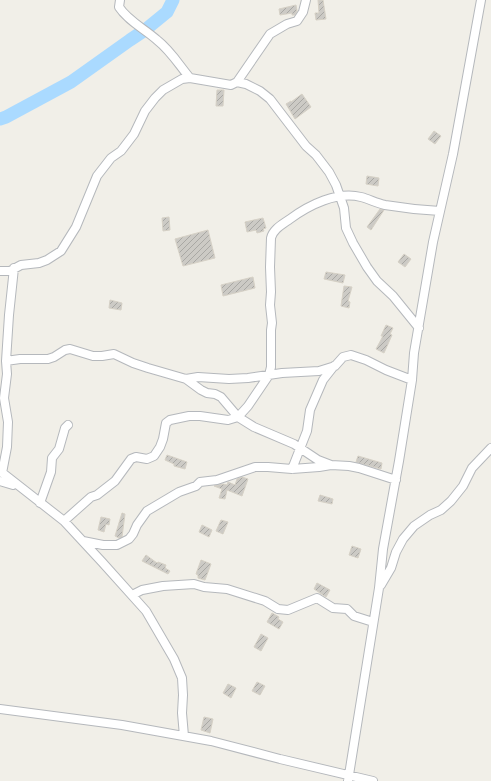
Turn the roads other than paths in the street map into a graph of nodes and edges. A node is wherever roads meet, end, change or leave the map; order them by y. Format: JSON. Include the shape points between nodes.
{"nodes":[{"id":1,"x":306,"y":0,"type":"edge"},
{"id":2,"x":481,"y":0,"type":"edge"},
{"id":3,"x":118,"y":2,"type":"edge"},
{"id":4,"x":190,"y":78,"type":"junction"},
{"id":5,"x":237,"y":82,"type":"junction"},
{"id":6,"x":341,"y":197,"type":"junction"},
{"id":7,"x":440,"y":212,"type":"junction"},
{"id":8,"x":14,"y":268,"type":"junction"},
{"id":9,"x":0,"y":271,"type":"edge"},
{"id":10,"x":419,"y":328,"type":"junction"},
{"id":11,"x":6,"y":360,"type":"junction"},
{"id":12,"x":334,"y":366,"type":"junction"},
{"id":13,"x":269,"y":375,"type":"junction"},
{"id":14,"x":186,"y":379,"type":"junction"},
{"id":15,"x":412,"y":380,"type":"junction"},
{"id":16,"x":238,"y":417,"type":"junction"},
{"id":17,"x":68,"y":425,"type":"dead end"},
{"id":18,"x":300,"y":448,"type":"junction"},
{"id":19,"x":491,"y":448,"type":"edge"},
{"id":20,"x":331,"y":465,"type":"junction"},
{"id":21,"x":292,"y":469,"type":"junction"},
{"id":22,"x":1,"y":472,"type":"edge"},
{"id":23,"x":396,"y":480,"type":"junction"},
{"id":24,"x":0,"y":481,"type":"edge"},
{"id":25,"x":18,"y":486,"type":"junction"},
{"id":26,"x":40,"y":503,"type":"junction"},
{"id":27,"x":64,"y":521,"type":"junction"},
{"id":28,"x":83,"y":541,"type":"junction"},
{"id":29,"x":379,"y":588,"type":"junction"},
{"id":30,"x":132,"y":595,"type":"junction"},
{"id":31,"x":373,"y":622,"type":"junction"},
{"id":32,"x":0,"y":709,"type":"edge"},
{"id":33,"x":184,"y":736,"type":"junction"},
{"id":34,"x":348,"y":778,"type":"edge"},
{"id":35,"x":373,"y":781,"type":"edge"}],
"edges":[{"from":1,"to":5,"type":"street","via":[[297,21],[270,34]]},
{"from":2,"to":7,"type":"street","via":[[452,161]]},
{"from":3,"to":4,"type":"street","via":[[126,16],[158,40],[175,57]]},
{"from":4,"to":5,"type":"street","via":[[231,85]]},
{"from":4,"to":8,"type":"street","via":[[182,79],[163,90],[145,111],[134,134],[97,176],[76,227],[61,251],[39,263]]},
{"from":5,"to":6,"type":"street","via":[[260,91],[270,99],[329,172]]},
{"from":6,"to":7,"type":"street","via":[[360,197],[395,207]]},
{"from":6,"to":10,"type":"street","via":[[346,228],[367,267]]},
{"from":6,"to":13,"type":"street","via":[[329,198],[314,204],[272,233]]},
{"from":7,"to":10,"type":"street"},
{"from":8,"to":9,"type":"street","via":[[10,271]]},
{"from":8,"to":11,"type":"street"},
{"from":10,"to":15,"type":"street"},
{"from":11,"to":14,"type":"street","via":[[54,357],[70,349],[93,356],[114,354],[148,368]]},
{"from":11,"to":22,"type":"street","via":[[4,398],[8,422],[7,447]]},
{"from":12,"to":13,"type":"street","via":[[319,371]]},
{"from":12,"to":15,"type":"street","via":[[343,357],[351,355]]},
{"from":12,"to":18,"type":"street","via":[[323,380],[310,410],[307,431]]},
{"from":13,"to":14,"type":"street"},
{"from":13,"to":16,"type":"street"},
{"from":14,"to":16,"type":"street","via":[[201,390],[221,397]]},
{"from":15,"to":23,"type":"street"},
{"from":16,"to":18,"type":"street"},
{"from":16,"to":27,"type":"street","via":[[228,420],[190,416],[170,420],[166,423],[163,439],[154,456],[148,459],[131,459],[115,481],[97,495],[90,497]]},
{"from":17,"to":26,"type":"street","via":[[59,449],[52,458],[48,481]]},
{"from":18,"to":20,"type":"street"},
{"from":18,"to":21,"type":"street"},
{"from":19,"to":29,"type":"street","via":[[472,468],[463,486],[451,501],[414,526],[403,538]]},
{"from":20,"to":21,"type":"street"},
{"from":20,"to":23,"type":"street","via":[[359,468]]},
{"from":21,"to":28,"type":"street","via":[[255,467],[217,480],[200,482],[147,511],[133,534],[123,542],[117,545],[103,545]]},
{"from":22,"to":25,"type":"street"},
{"from":23,"to":29,"type":"street","via":[[383,549]]},
{"from":24,"to":25,"type":"street"},
{"from":25,"to":26,"type":"street"},
{"from":26,"to":27,"type":"street"},
{"from":27,"to":28,"type":"street"},
{"from":28,"to":30,"type":"street"},
{"from":29,"to":31,"type":"street"},
{"from":30,"to":31,"type":"street","via":[[142,590],[163,586],[194,584],[232,590],[265,601],[278,609],[288,610],[317,598],[333,608],[347,609],[354,616]]},
{"from":30,"to":33,"type":"street","via":[[146,611],[179,669],[183,686]]},
{"from":31,"to":34,"type":"street"},
{"from":32,"to":33,"type":"street"},
{"from":33,"to":34,"type":"street"},
{"from":34,"to":35,"type":"street"}]}
